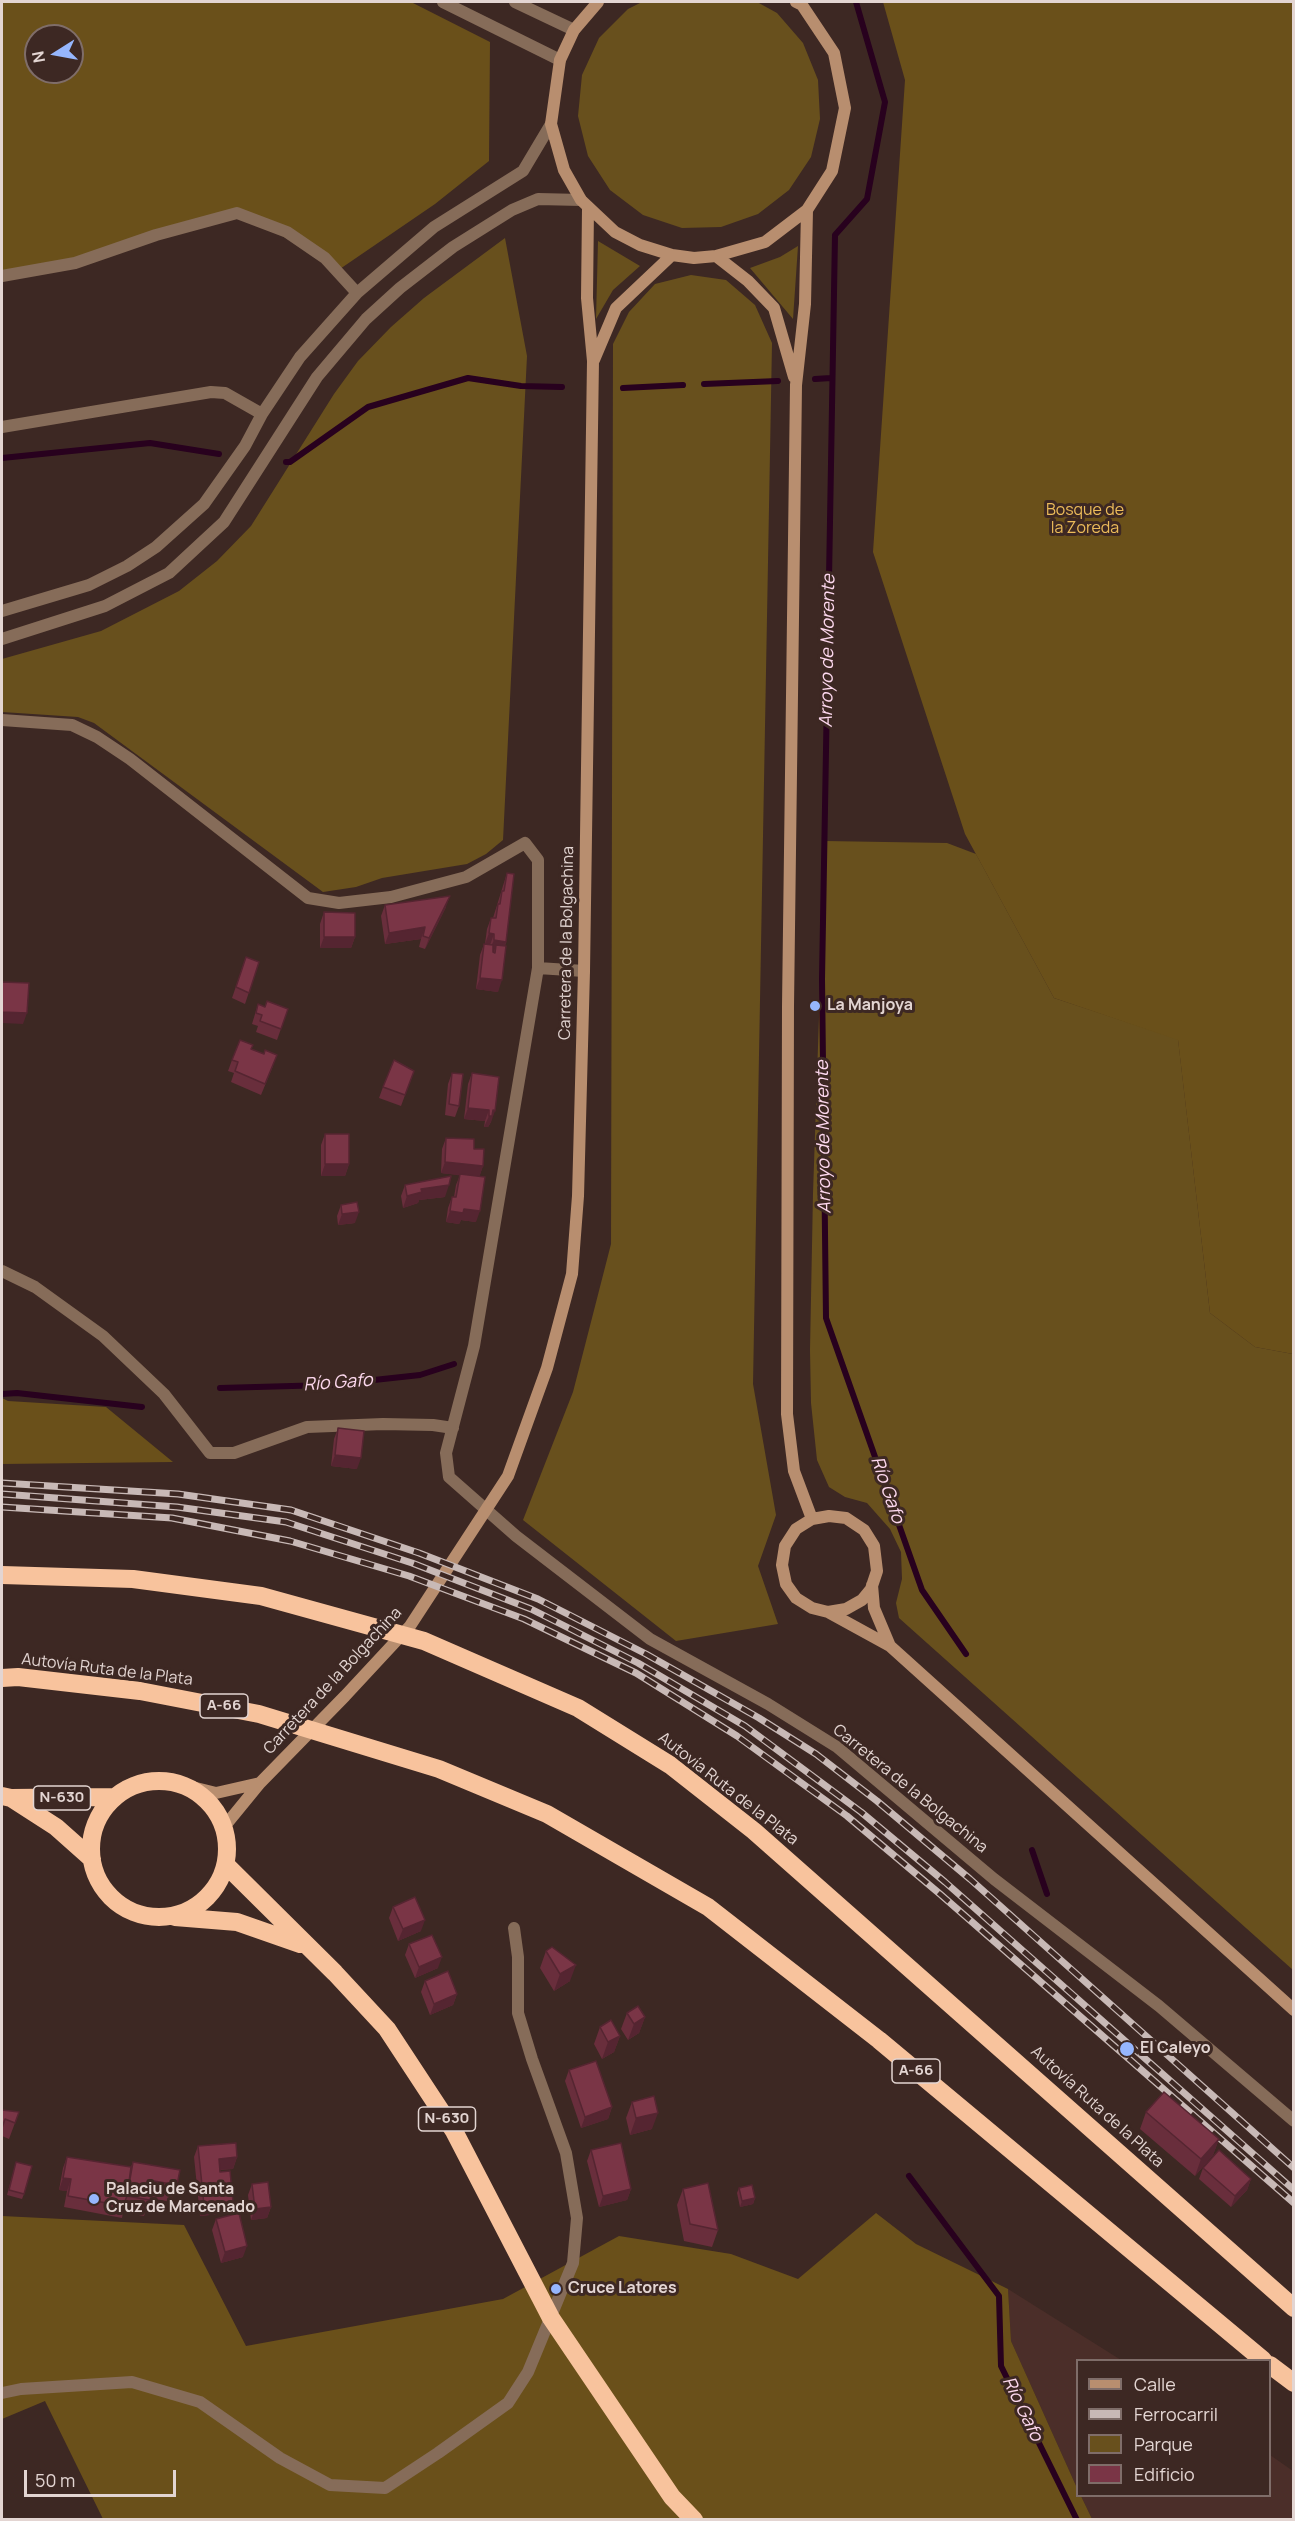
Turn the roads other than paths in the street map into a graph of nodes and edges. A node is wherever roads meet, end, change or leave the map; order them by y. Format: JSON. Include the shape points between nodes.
{"nodes":[{"id":1,"x":443,"y":2,"type":"edge"},
{"id":2,"x":514,"y":2,"type":"edge"},
{"id":3,"x":598,"y":2,"type":"edge"},
{"id":4,"x":796,"y":2,"type":"edge"},
{"id":5,"x":574,"y":30,"type":"junction"},
{"id":6,"x":560,"y":60,"type":"junction"},
{"id":7,"x":551,"y":124,"type":"junction"},
{"id":8,"x":585,"y":204,"type":"junction"},
{"id":9,"x":807,"y":210,"type":"junction"},
{"id":10,"x":672,"y":255,"type":"junction"},
{"id":11,"x":716,"y":256,"type":"junction"},
{"id":12,"x":2,"y":276,"type":"edge"},
{"id":13,"x":357,"y":293,"type":"junction"},
{"id":14,"x":593,"y":361,"type":"junction"},
{"id":15,"x":796,"y":385,"type":"junction"},
{"id":16,"x":262,"y":414,"type":"junction"},
{"id":17,"x":2,"y":427,"type":"edge"},
{"id":18,"x":2,"y":611,"type":"edge"},
{"id":19,"x":2,"y":639,"type":"edge"},
{"id":20,"x":2,"y":720,"type":"edge"},
{"id":21,"x":538,"y":968,"type":"junction"},
{"id":22,"x":584,"y":971,"type":"junction"},
{"id":23,"x":2,"y":1271,"type":"edge"},
{"id":24,"x":453,"y":1428,"type":"junction"},
{"id":25,"x":812,"y":1519,"type":"junction"},
{"id":26,"x":2,"y":1575,"type":"edge"},
{"id":27,"x":872,"y":1585,"type":"junction"},
{"id":28,"x":828,"y":1612,"type":"junction"},
{"id":29,"x":890,"y":1646,"type":"junction"},
{"id":30,"x":2,"y":1678,"type":"edge"},
{"id":31,"x":260,"y":1783,"type":"junction"},
{"id":32,"x":188,"y":1786,"type":"junction"},
{"id":33,"x":6,"y":1797,"type":"edge"},
{"id":34,"x":114,"y":1797,"type":"junction"},
{"id":35,"x":224,"y":1827,"type":"junction"},
{"id":36,"x":92,"y":1859,"type":"junction"},
{"id":37,"x":225,"y":1865,"type":"junction"},
{"id":38,"x":170,"y":1916,"type":"junction"},
{"id":39,"x":514,"y":1928,"type":"dead end"},
{"id":40,"x":306,"y":1946,"type":"junction"},
{"id":41,"x":1293,"y":2010,"type":"edge"},
{"id":42,"x":1293,"y":2121,"type":"edge"},
{"id":43,"x":1293,"y":2308,"type":"edge"},
{"id":44,"x":551,"y":2318,"type":"junction"},
{"id":45,"x":1261,"y":2359,"type":"edge"},
{"id":46,"x":1271,"y":2366,"type":"edge"},
{"id":47,"x":1293,"y":2383,"type":"edge"},
{"id":48,"x":2,"y":2393,"type":"edge"},
{"id":49,"x":694,"y":2520,"type":"edge"}],
"edges":[{"from":1,"to":6,"type":"street"},
{"from":2,"to":5,"type":"street"},
{"from":3,"to":5,"type":"street"},
{"from":4,"to":9,"type":"street","via":[[802,5],[834,53],[845,108],[832,171]]},
{"from":5,"to":6,"type":"street"},
{"from":6,"to":7,"type":"street"},
{"from":7,"to":8,"type":"street","via":[[564,170]]},
{"from":7,"to":13,"type":"street","via":[[523,171],[435,227]]},
{"from":8,"to":10,"type":"street","via":[[615,232]]},
{"from":8,"to":14,"type":"street","name":"Carretera de la Bolgachina"},
{"from":8,"to":19,"type":"street","via":[[538,199],[512,210],[453,247],[400,288],[366,319],[317,377],[224,522],[169,573],[105,606]]},
{"from":9,"to":11,"type":"street","via":[[765,242]]},
{"from":9,"to":15,"type":"street"},
{"from":10,"to":11,"type":"street"},
{"from":10,"to":14,"type":"street","name":"Carretera de la Bolgachina","via":[[616,308]]},
{"from":11,"to":15,"type":"street","via":[[774,308]]},
{"from":12,"to":13,"type":"street","via":[[75,263],[237,213],[287,232],[325,258]]},
{"from":13,"to":16,"type":"street","via":[[300,357]]},
{"from":14,"to":22,"type":"street","name":"Carretera de la Bolgachina"},
{"from":15,"to":25,"type":"street","via":[[787,1414],[795,1471]]},
{"from":16,"to":17,"type":"street","via":[[225,393],[211,393]]},
{"from":16,"to":18,"type":"street","via":[[245,446],[204,504],[156,547],[89,585]]},
{"from":20,"to":21,"type":"street","name":"Carretera de la Bolgachina","via":[[72,725],[97,736],[308,898],[339,903],[391,897],[466,877],[525,843],[538,860]]},
{"from":21,"to":22,"type":"street"},
{"from":21,"to":24,"type":"street","name":"Carretera de la Bolgachina","via":[[474,1346]]},
{"from":22,"to":31,"type":"street","name":"Carretera de la Bolgachina","via":[[572,1274],[548,1368],[508,1476],[410,1626]]},
{"from":23,"to":24,"type":"street","via":[[34,1287],[103,1336],[164,1394],[210,1453],[234,1452],[307,1427],[383,1424]]},
{"from":24,"to":42,"type":"street","name":"Carretera de la Bolgachina","via":[[446,1453],[449,1477],[516,1536],[650,1639],[837,1747],[994,1879],[1159,2006]]},
{"from":25,"to":27,"type":"street","via":[[846,1518],[864,1530],[874,1546],[877,1570]]},
{"from":25,"to":28,"type":"street","via":[[796,1529],[785,1546],[782,1565],[786,1584],[796,1598]]},
{"from":26,"to":43,"type":"highway","name":"Autovía Ruta de la Plata","via":[[133,1578],[261,1596],[424,1641],[578,1708],[670,1766],[754,1831]]},
{"from":27,"to":28,"type":"street","via":[[862,1600],[846,1609]]},
{"from":27,"to":29,"type":"street","via":[[874,1608]]},
{"from":28,"to":29,"type":"street"},
{"from":29,"to":41,"type":"street"},
{"from":30,"to":45,"type":"highway","name":"Autovía Ruta de la Plata","number":"A-66","via":[[140,1691],[259,1714],[439,1768],[547,1814],[708,1907],[879,2040]]},
{"from":31,"to":32,"type":"street","via":[[216,1793]]},
{"from":31,"to":35,"type":"street","name":"Carretera de la Bolgachina"},
{"from":32,"to":34,"type":"highway","number":"N-630","via":[[164,1780],[147,1781]]},
{"from":32,"to":35,"type":"highway","number":"N-630","via":[[211,1804]]},
{"from":33,"to":34,"type":"highway","number":"N-630"},
{"from":33,"to":36,"type":"highway","number":"N-630","via":[[56,1827]]},
{"from":34,"to":36,"type":"highway","number":"N-630","via":[[100,1814],[92,1838]]},
{"from":35,"to":37,"type":"highway","number":"N-630","via":[[228,1847]]},
{"from":36,"to":38,"type":"highway","number":"N-630","via":[[98,1880],[110,1897],[126,1909],[145,1916]]},
{"from":37,"to":38,"type":"highway","number":"N-630","via":[[217,1885],[193,1908]]},
{"from":37,"to":40,"type":"highway","number":"N-630"},
{"from":38,"to":40,"type":"highway","number":"N-630","via":[[237,1922]]},
{"from":39,"to":44,"type":"street","via":[[518,2013],[566,2153],[577,2218],[573,2263]]},
{"from":40,"to":44,"type":"highway","number":"N-630","via":[[387,2029],[418,2075],[454,2131]]},
{"from":44,"to":48,"type":"street","via":[[528,2372],[508,2403],[385,2488],[330,2485],[280,2458],[200,2402],[132,2382]]},
{"from":44,"to":49,"type":"highway","number":"N-630","via":[[672,2497]]},
{"from":46,"to":47,"type":"highway"}]}
